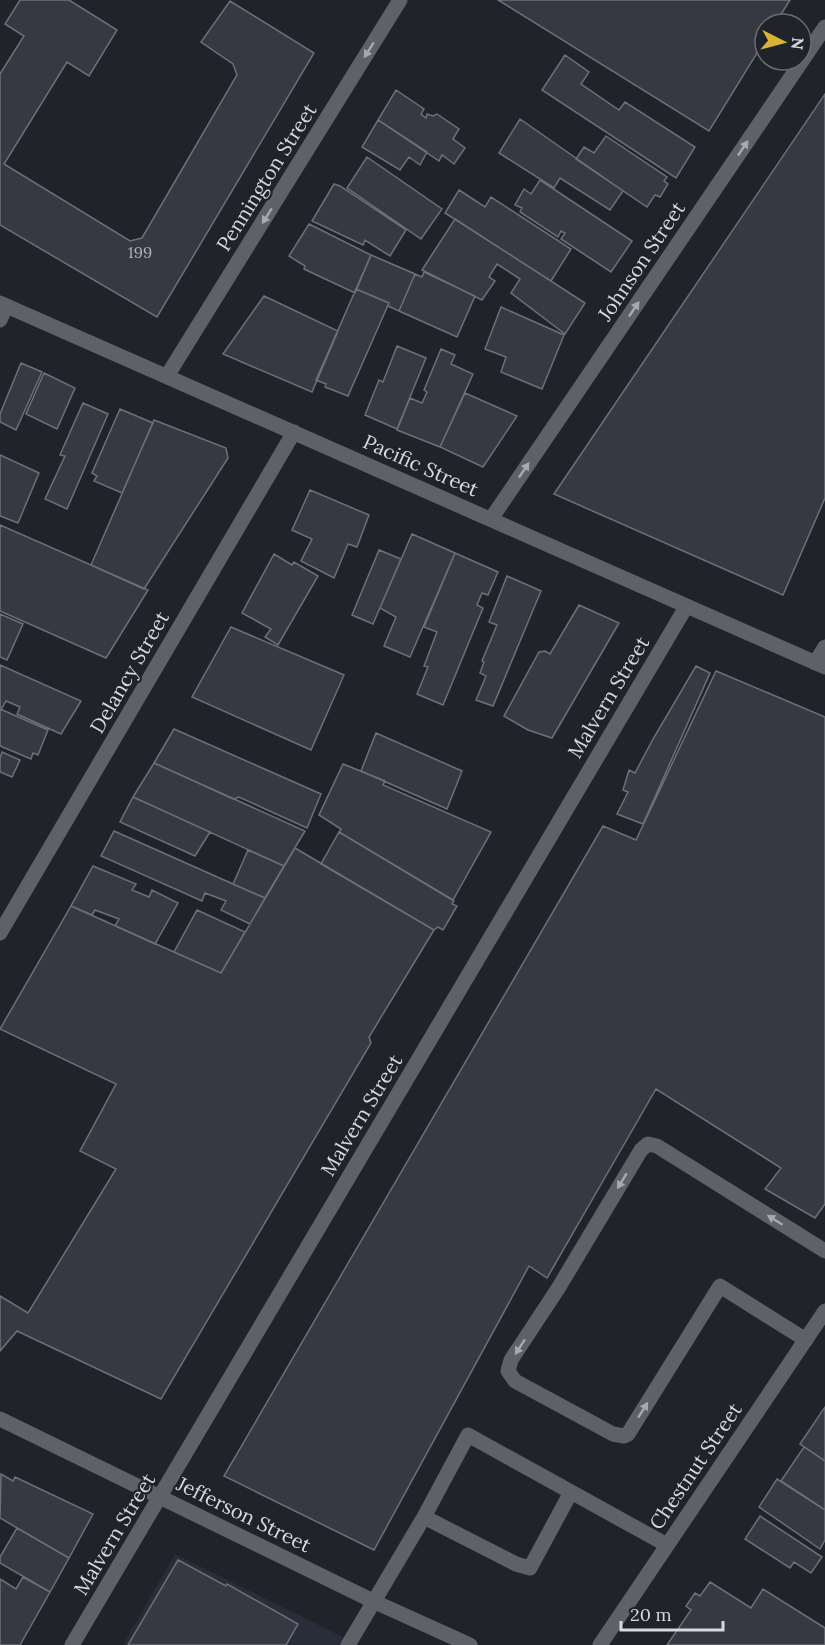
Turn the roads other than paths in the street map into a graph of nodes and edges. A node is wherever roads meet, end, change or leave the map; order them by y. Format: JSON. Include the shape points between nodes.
{"nodes":[{"id":1,"x":400,"y":0,"type":"edge"},
{"id":2,"x":825,"y":27,"type":"edge"},
{"id":3,"x":2,"y":310,"type":"edge"},
{"id":4,"x":167,"y":376,"type":"junction"},
{"id":5,"x":294,"y":432,"type":"junction"},
{"id":6,"x":491,"y":519,"type":"junction"},
{"id":7,"x":686,"y":607,"type":"junction"},
{"id":8,"x":825,"y":647,"type":"edge"},
{"id":9,"x":820,"y":665,"type":"edge"},
{"id":10,"x":0,"y":933,"type":"edge"},
{"id":11,"x":825,"y":1251,"type":"edge"},
{"id":12,"x":825,"y":1311,"type":"edge"},
{"id":13,"x":806,"y":1340,"type":"junction"},
{"id":14,"x":0,"y":1419,"type":"edge"},
{"id":15,"x":571,"y":1492,"type":"junction"},
{"id":16,"x":160,"y":1497,"type":"junction"},
{"id":17,"x":424,"y":1517,"type":"junction"},
{"id":18,"x":667,"y":1545,"type":"junction"},
{"id":19,"x":375,"y":1602,"type":"junction"},
{"id":20,"x":72,"y":1645,"type":"edge"},
{"id":21,"x":348,"y":1645,"type":"edge"},
{"id":22,"x":470,"y":1645,"type":"edge"},
{"id":23,"x":600,"y":1645,"type":"edge"}],
"edges":[{"from":1,"to":4,"type":"street","name":"Pennington Street","one_way":true},
{"from":6,"to":2,"type":"street","name":"Johnson Street","one_way":true},
{"from":3,"to":4,"type":"street","name":"Pacific Street"},
{"from":4,"to":5,"type":"street","name":"Pacific Street"},
{"from":5,"to":6,"type":"street","name":"Pacific Street"},
{"from":5,"to":10,"type":"street","name":"Delancy Street"},
{"from":6,"to":7,"type":"street","name":"Pacific Street"},
{"from":7,"to":9,"type":"street","name":"Pacific Street"},
{"from":7,"to":16,"type":"street","name":"Malvern Street"},
{"from":8,"to":9,"type":"street"},
{"from":11,"to":13,"type":"street","one_way":true,"via":[[648,1144],[640,1150],[511,1360],[508,1371],[515,1381],[613,1434],[624,1436],[720,1287]]},
{"from":12,"to":13,"type":"street","name":"Chestnut Street"},
{"from":13,"to":18,"type":"street","name":"Chestnut Street"},
{"from":14,"to":16,"type":"street","name":"Jefferson Street"},
{"from":15,"to":17,"type":"street","via":[[530,1568]]},
{"from":15,"to":17,"type":"street","via":[[468,1435]]},
{"from":15,"to":18,"type":"street"},
{"from":16,"to":19,"type":"street","name":"Jefferson Street"},
{"from":16,"to":20,"type":"street","name":"Malvern Street"},
{"from":17,"to":19,"type":"street"},
{"from":18,"to":23,"type":"street","name":"Chestnut Street"},
{"from":19,"to":21,"type":"street"},
{"from":19,"to":22,"type":"street","name":"Jefferson Street"}]}
